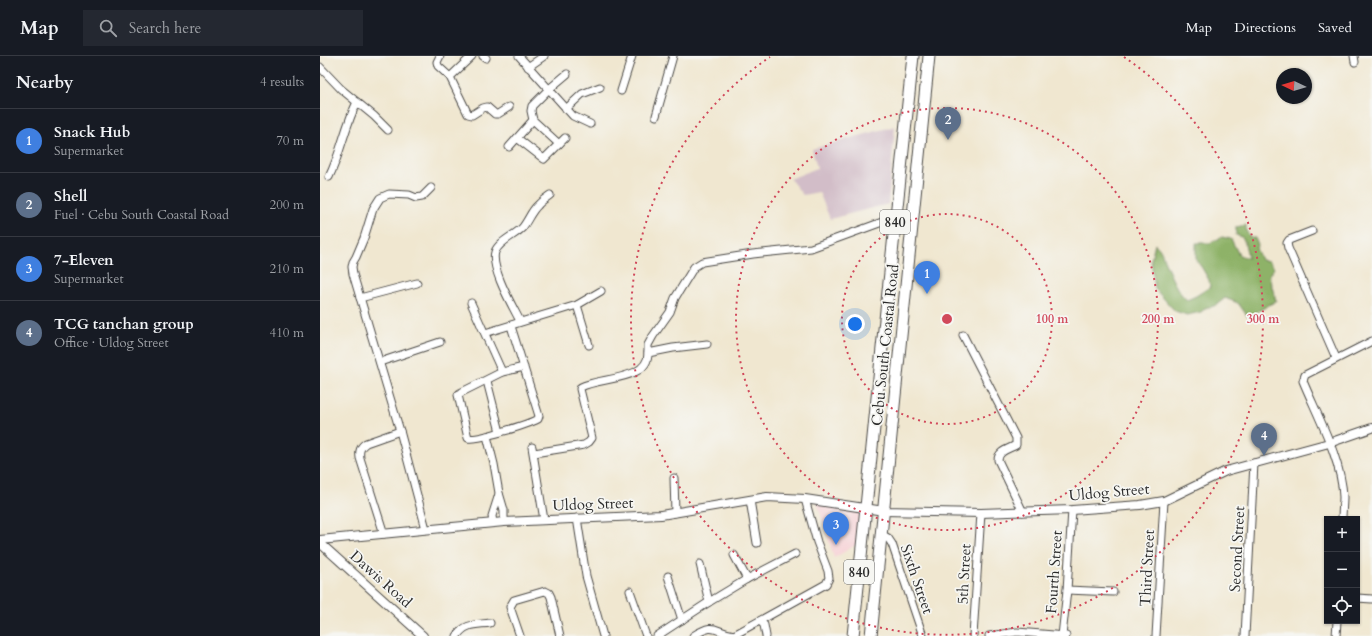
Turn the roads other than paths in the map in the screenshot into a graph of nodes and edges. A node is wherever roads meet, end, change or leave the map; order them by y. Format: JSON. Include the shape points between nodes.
{"nodes":[{"id":1,"x":472,"y":56,"type":"edge"},
{"id":2,"x":519,"y":56,"type":"edge"},
{"id":3,"x":544,"y":56,"type":"edge"},
{"id":4,"x":632,"y":56,"type":"edge"},
{"id":5,"x":673,"y":56,"type":"edge"},
{"id":6,"x":913,"y":56,"type":"edge"},
{"id":7,"x":929,"y":56,"type":"edge"},
{"id":8,"x":439,"y":59,"type":"edge"},
{"id":9,"x":320,"y":67,"type":"edge"},
{"id":10,"x":528,"y":67,"type":"junction"},
{"id":11,"x":567,"y":74,"type":"dead end"},
{"id":12,"x":450,"y":77,"type":"junction"},
{"id":13,"x":600,"y":87,"type":"dead end"},
{"id":14,"x":548,"y":90,"type":"junction"},
{"id":15,"x":621,"y":91,"type":"dead end"},
{"id":16,"x":357,"y":102,"type":"junction"},
{"id":17,"x":509,"y":107,"type":"dead end"},
{"id":18,"x":566,"y":110,"type":"junction"},
{"id":19,"x":656,"y":116,"type":"dead end"},
{"id":20,"x":534,"y":120,"type":"junction"},
{"id":21,"x":590,"y":124,"type":"dead end"},
{"id":22,"x":388,"y":130,"type":"dead end"},
{"id":23,"x":517,"y":138,"type":"junction"},
{"id":24,"x":565,"y":138,"type":"dead end"},
{"id":25,"x":559,"y":144,"type":"junction"},
{"id":26,"x":509,"y":147,"type":"dead end"},
{"id":27,"x":329,"y":178,"type":"dead end"},
{"id":28,"x":431,"y":188,"type":"dead end"},
{"id":29,"x":550,"y":195,"type":"dead end"},
{"id":30,"x":896,"y":217,"type":"junction"},
{"id":31,"x":1312,"y":231,"type":"dead end"},
{"id":32,"x":417,"y":283,"type":"dead end"},
{"id":33,"x":601,"y":291,"type":"dead end"},
{"id":34,"x":360,"y":298,"type":"junction"},
{"id":35,"x":471,"y":303,"type":"dead end"},
{"id":36,"x":577,"y":304,"type":"junction"},
{"id":37,"x":520,"y":321,"type":"junction"},
{"id":38,"x":511,"y":326,"type":"junction"},
{"id":39,"x":485,"y":333,"type":"junction"},
{"id":40,"x":963,"y":335,"type":"dead end"},
{"id":41,"x":1372,"y":341,"type":"edge"},
{"id":42,"x":440,"y":342,"type":"dead end"},
{"id":43,"x":707,"y":344,"type":"dead end"},
{"id":44,"x":590,"y":345,"type":"dead end"},
{"id":45,"x":648,"y":353,"type":"junction"},
{"id":46,"x":1336,"y":358,"type":"junction"},
{"id":47,"x":380,"y":362,"type":"junction"},
{"id":48,"x":524,"y":367,"type":"junction"},
{"id":49,"x":502,"y":372,"type":"junction"},
{"id":50,"x":487,"y":381,"type":"junction"},
{"id":51,"x":1372,"y":428,"type":"edge"},
{"id":52,"x":400,"y":431,"type":"junction"},
{"id":53,"x":500,"y":432,"type":"junction"},
{"id":54,"x":487,"y":436,"type":"junction"},
{"id":55,"x":1329,"y":443,"type":"junction"},
{"id":56,"x":1254,"y":463,"type":"junction"},
{"id":57,"x":674,"y":478,"type":"dead end"},
{"id":58,"x":499,"y":493,"type":"junction"},
{"id":59,"x":805,"y":499,"type":"junction"},
{"id":60,"x":750,"y":500,"type":"junction"},
{"id":61,"x":1164,"y":501,"type":"junction"},
{"id":62,"x":866,"y":509,"type":"junction"},
{"id":63,"x":1072,"y":510,"type":"junction"},
{"id":64,"x":884,"y":511,"type":"junction"},
{"id":65,"x":1023,"y":512,"type":"junction"},
{"id":66,"x":675,"y":513,"type":"junction"},
{"id":67,"x":981,"y":513,"type":"junction"},
{"id":68,"x":1342,"y":516,"type":"edge"},
{"id":69,"x":578,"y":518,"type":"junction"},
{"id":70,"x":544,"y":520,"type":"junction"},
{"id":71,"x":504,"y":522,"type":"junction"},
{"id":72,"x":493,"y":523,"type":"junction"},
{"id":73,"x":426,"y":529,"type":"junction"},
{"id":74,"x":384,"y":534,"type":"junction"},
{"id":75,"x":881,"y":534,"type":"junction"},
{"id":76,"x":320,"y":540,"type":"edge"},
{"id":77,"x":320,"y":543,"type":"edge"},
{"id":78,"x":757,"y":543,"type":"dead end"},
{"id":79,"x":795,"y":554,"type":"dead end"},
{"id":80,"x":734,"y":556,"type":"dead end"},
{"id":81,"x":700,"y":564,"type":"dead end"},
{"id":82,"x":668,"y":576,"type":"dead end"},
{"id":83,"x":747,"y":579,"type":"junction"},
{"id":84,"x":1067,"y":590,"type":"junction"},
{"id":85,"x":630,"y":591,"type":"dead end"},
{"id":86,"x":1113,"y":592,"type":"dead end"},
{"id":87,"x":1360,"y":598,"type":"edge"},
{"id":88,"x":1372,"y":599,"type":"edge"},
{"id":89,"x":709,"y":602,"type":"junction"},
{"id":90,"x":682,"y":620,"type":"junction"},
{"id":91,"x":760,"y":621,"type":"junction"},
{"id":92,"x":490,"y":623,"type":"dead end"},
{"id":93,"x":1337,"y":624,"type":"edge"},
{"id":94,"x":423,"y":636,"type":"edge"},
{"id":95,"x":457,"y":636,"type":"edge"},
{"id":96,"x":520,"y":636,"type":"edge"},
{"id":97,"x":560,"y":636,"type":"edge"},
{"id":98,"x":603,"y":636,"type":"edge"},
{"id":99,"x":646,"y":636,"type":"edge"},
{"id":100,"x":657,"y":636,"type":"edge"},
{"id":101,"x":693,"y":636,"type":"edge"},
{"id":102,"x":766,"y":636,"type":"edge"},
{"id":103,"x":853,"y":636,"type":"edge"},
{"id":104,"x":871,"y":636,"type":"edge"},
{"id":105,"x":923,"y":636,"type":"edge"},
{"id":106,"x":973,"y":636,"type":"edge"},
{"id":107,"x":989,"y":636,"type":"edge"},
{"id":108,"x":1062,"y":636,"type":"edge"},
{"id":109,"x":1066,"y":636,"type":"edge"},
{"id":110,"x":1156,"y":636,"type":"edge"},
{"id":111,"x":1245,"y":636,"type":"edge"},
{"id":112,"x":1336,"y":636,"type":"edge"}],
"edges":[{"from":1,"to":12,"type":"street"},
{"from":2,"to":10,"type":"street"},
{"from":3,"to":10,"type":"street"},
{"from":4,"to":15,"type":"street"},
{"from":5,"to":19,"type":"street"},
{"from":6,"to":30,"type":"highway","name":"Cebu South Coastal Road","number":"840"},
{"from":7,"to":64,"type":"highway","name":"Cebu South Coastal Road","number":"840"},
{"from":8,"to":12,"type":"street","via":[[438,66]]},
{"from":9,"to":16,"type":"street"},
{"from":10,"to":14,"type":"street"},
{"from":11,"to":14,"type":"street"},
{"from":12,"to":17,"type":"street","via":[[468,114],[472,115],[487,107],[498,114]]},
{"from":13,"to":18,"type":"street","via":[[582,94]]},
{"from":14,"to":18,"type":"street"},
{"from":14,"to":20,"type":"street","via":[[532,106],[530,112]]},
{"from":16,"to":22,"type":"street"},
{"from":16,"to":27,"type":"street"},
{"from":18,"to":21,"type":"street"},
{"from":20,"to":23,"type":"street"},
{"from":20,"to":25,"type":"street"},
{"from":23,"to":25,"type":"street","via":[[544,159]]},
{"from":23,"to":26,"type":"street"},
{"from":24,"to":25,"type":"street"},
{"from":28,"to":34,"type":"street","via":[[422,197],[389,194],[380,198],[373,209],[352,267]]},
{"from":29,"to":37,"type":"street","via":[[537,206],[527,223],[504,241],[495,252],[495,265],[501,282]]},
{"from":30,"to":45,"type":"street","via":[[811,248],[702,262],[694,268],[675,298],[670,312],[648,345]]},
{"from":30,"to":62,"type":"highway","name":"Cebu South Coastal Road","number":"840"},
{"from":31,"to":46,"type":"street","via":[[1287,243]]},
{"from":32,"to":34,"type":"street"},
{"from":33,"to":36,"type":"street"},
{"from":34,"to":47,"type":"street"},
{"from":35,"to":39,"type":"street"},
{"from":36,"to":37,"type":"street"},
{"from":36,"to":44,"type":"street"},
{"from":37,"to":38,"type":"street"},
{"from":38,"to":39,"type":"street"},
{"from":38,"to":48,"type":"street"},
{"from":39,"to":49,"type":"street"},
{"from":40,"to":65,"type":"street","via":[[1016,438],[1016,445],[1000,453],[998,460]]},
{"from":41,"to":46,"type":"street"},
{"from":42,"to":47,"type":"street"},
{"from":43,"to":45,"type":"street"},
{"from":45,"to":70,"type":"street","via":[[649,359],[645,366],[635,372],[581,386],[592,438],[589,442],[533,450]]},
{"from":46,"to":55,"type":"street","via":[[1305,375],[1303,381]]},
{"from":47,"to":52,"type":"street"},
{"from":48,"to":49,"type":"street"},
{"from":48,"to":53,"type":"street","via":[[538,419]]},
{"from":49,"to":50,"type":"street"},
{"from":50,"to":53,"type":"street"},
{"from":50,"to":54,"type":"street","via":[[458,395],[468,438]]},
{"from":51,"to":55,"type":"street","name":"Uldog Street"},
{"from":52,"to":73,"type":"street"},
{"from":52,"to":74,"type":"street","via":[[366,443],[360,449],[360,458]]},
{"from":53,"to":54,"type":"street"},
{"from":54,"to":58,"type":"street"},
{"from":55,"to":56,"type":"street","name":"Uldog Street"},
{"from":55,"to":68,"type":"street","via":[[1340,475]]},
{"from":56,"to":61,"type":"street","name":"Uldog Street","via":[[1226,471]]},
{"from":56,"to":111,"type":"street","name":"Second Street"},
{"from":57,"to":66,"type":"street"},
{"from":58,"to":71,"type":"street","via":[[504,510]]},
{"from":58,"to":72,"type":"street","via":[[492,516]]},
{"from":59,"to":60,"type":"street","name":"Uldog Street","via":[[767,497]]},
{"from":59,"to":62,"type":"street","name":"Uldog Street"},
{"from":59,"to":91,"type":"street","via":[[829,578],[826,584]]},
{"from":60,"to":66,"type":"street","name":"Uldog Street"},
{"from":60,"to":78,"type":"street"},
{"from":61,"to":63,"type":"street","name":"Uldog Street"},
{"from":61,"to":110,"type":"street","name":"Third Street"},
{"from":62,"to":64,"type":"street","name":"Uldog Street"},
{"from":62,"to":103,"type":"highway","name":"Cebu South Coastal Road","number":"840"},
{"from":63,"to":65,"type":"street","name":"Uldog Street"},
{"from":63,"to":84,"type":"street","name":"Fourth Street"},
{"from":64,"to":67,"type":"street","name":"Uldog Street"},
{"from":64,"to":75,"type":"highway","name":"Cebu South Coastal Road","number":"840"},
{"from":65,"to":67,"type":"street","name":"Uldog Street"},
{"from":66,"to":69,"type":"street","name":"Uldog Street"},
{"from":67,"to":106,"type":"street","name":"5th Street"},
{"from":69,"to":70,"type":"street","name":"Uldog Street"},
{"from":69,"to":98,"type":"street","via":[[586,576]]},
{"from":70,"to":71,"type":"street","name":"Uldog Street"},
{"from":71,"to":72,"type":"street","name":"Uldog Street"},
{"from":72,"to":73,"type":"street","name":"Uldog Street"},
{"from":73,"to":74,"type":"street","name":"Uldog Street"},
{"from":74,"to":76,"type":"street","name":"Uldog Street"},
{"from":75,"to":104,"type":"highway","name":"Cebu South Coastal Road","number":"840"},
{"from":75,"to":105,"type":"street","name":"Sixth Street","via":[[892,544]]},
{"from":77,"to":94,"type":"street","name":"Dawis Road"},
{"from":79,"to":83,"type":"street"},
{"from":80,"to":83,"type":"street"},
{"from":81,"to":89,"type":"street"},
{"from":82,"to":90,"type":"street"},
{"from":83,"to":89,"type":"street"},
{"from":84,"to":86,"type":"street"},
{"from":84,"to":108,"type":"street","name":"Fourth Street"},
{"from":85,"to":99,"type":"street"},
{"from":87,"to":88,"type":"street"},
{"from":89,"to":90,"type":"street"},
{"from":90,"to":100,"type":"street"},
{"from":91,"to":101,"type":"street","via":[[734,635],[709,628]]},
{"from":91,"to":102,"type":"street","via":[[764,625]]},
{"from":92,"to":95,"type":"street","via":[[467,626],[461,629]]},
{"from":93,"to":112,"type":"street"},
{"from":96,"to":97,"type":"street","via":[[511,604],[514,600],[545,591],[551,597]]},
{"from":107,"to":108,"type":"street","via":[[1017,632]]},
{"from":108,"to":109,"type":"street"}]}
